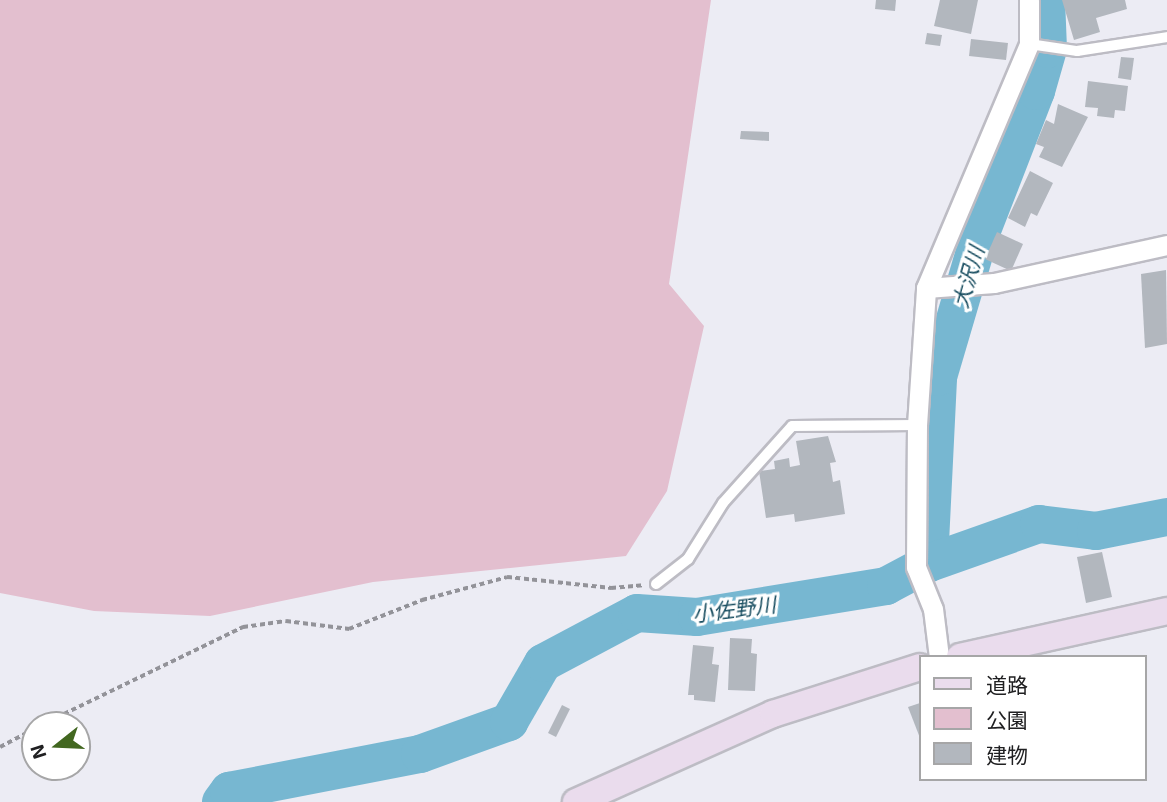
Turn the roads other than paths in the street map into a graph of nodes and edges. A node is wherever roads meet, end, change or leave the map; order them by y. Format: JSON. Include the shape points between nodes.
{"nodes":[{"id":1,"x":1029,"y":0,"type":"edge"},
{"id":2,"x":1167,"y":37,"type":"edge"},
{"id":3,"x":1029,"y":44,"type":"junction"},
{"id":4,"x":1167,"y":245,"type":"edge"},
{"id":5,"x":926,"y":288,"type":"junction"},
{"id":6,"x":917,"y":425,"type":"junction"},
{"id":7,"x":656,"y":584,"type":"road end"},
{"id":8,"x":1167,"y":611,"type":"edge"},
{"id":9,"x":939,"y":655,"type":"edge"},
{"id":10,"x":969,"y":655,"type":"edge"},
{"id":11,"x":918,"y":668,"type":"edge"},
{"id":12,"x":576,"y":802,"type":"edge"}],
"edges":[{"from":1,"to":3,"type":"street"},
{"from":2,"to":3,"type":"lane","via":[[1077,51]]},
{"from":3,"to":5,"type":"street"},
{"from":4,"to":5,"type":"street","via":[[994,283],[948,290]]},
{"from":5,"to":6,"type":"street"},
{"from":6,"to":7,"type":"lane","via":[[792,426],[723,503],[688,559]]},
{"from":6,"to":9,"type":"street","via":[[916,567],[933,609]]},
{"from":8,"to":10,"type":"street"},
{"from":11,"to":12,"type":"street","via":[[773,714]]}]}
